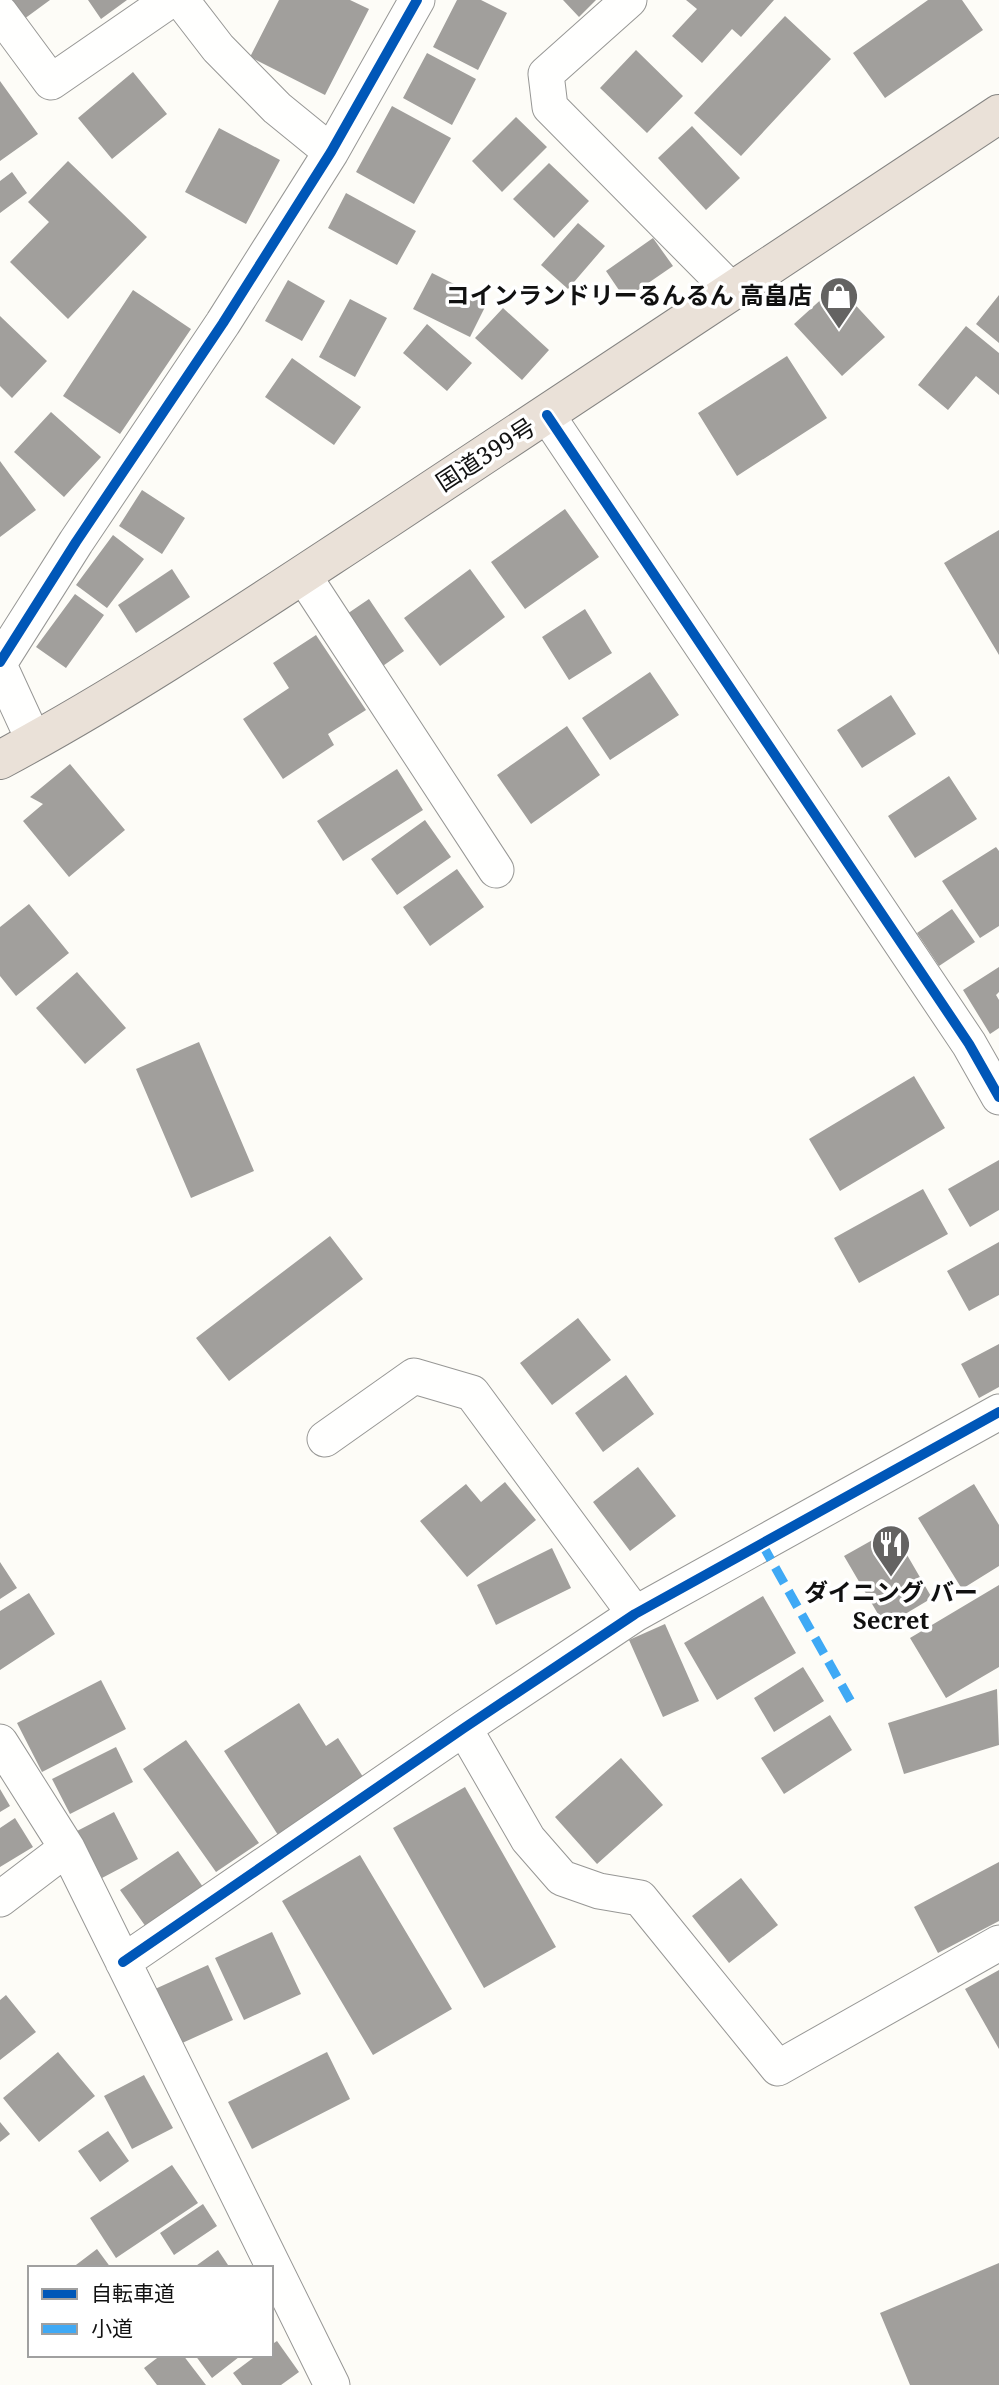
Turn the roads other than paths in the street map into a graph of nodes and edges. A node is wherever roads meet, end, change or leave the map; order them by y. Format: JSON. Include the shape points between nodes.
{"nodes":[{"id":1,"x":170,"y":0,"type":"edge"},
{"id":2,"x":181,"y":0,"type":"edge"},
{"id":3,"x":417,"y":0,"type":"edge"},
{"id":4,"x":629,"y":0,"type":"edge"},
{"id":5,"x":0,"y":13,"type":"edge"},
{"id":6,"x":999,"y":114,"type":"edge"},
{"id":7,"x":331,"y":152,"type":"junction"},
{"id":8,"x":732,"y":290,"type":"junction"},
{"id":9,"x":547,"y":415,"type":"junction"},
{"id":10,"x":303,"y":575,"type":"junction"},
{"id":11,"x":0,"y":665,"type":"edge"},
{"id":12,"x":34,"y":741,"type":"junction"},
{"id":13,"x":0,"y":760,"type":"edge"},
{"id":14,"x":496,"y":870,"type":"dead end"},
{"id":15,"x":999,"y":1097,"type":"edge"},
{"id":16,"x":995,"y":1423,"type":"edge"},
{"id":17,"x":325,"y":1439,"type":"dead end"},
{"id":18,"x":635,"y":1614,"type":"junction"},
{"id":19,"x":464,"y":1728,"type":"junction"},
{"id":20,"x":0,"y":1742,"type":"edge"},
{"id":21,"x":67,"y":1848,"type":"junction"},
{"id":22,"x":0,"y":1899,"type":"edge"},
{"id":23,"x":999,"y":1944,"type":"edge"},
{"id":24,"x":123,"y":1962,"type":"junction"},
{"id":25,"x":332,"y":2385,"type":"edge"}],
"edges":[{"from":1,"to":5,"type":"street","via":[[51,82]]},
{"from":2,"to":7,"type":"street","via":[[218,48],[277,108]]},
{"from":3,"to":7,"type":"street"},
{"from":4,"to":8,"type":"street","via":[[546,74],[550,107]]},
{"from":6,"to":8,"type":"highway","name":"国道399号"},
{"from":7,"to":11,"type":"street"},
{"from":8,"to":9,"type":"highway","name":"国道399号"},
{"from":9,"to":10,"type":"highway","name":"国道399号"},
{"from":9,"to":15,"type":"street","via":[[969,1044]]},
{"from":10,"to":12,"type":"highway","name":"国道399号","via":[[148,675]]},
{"from":10,"to":14,"type":"street"},
{"from":11,"to":12,"type":"street"},
{"from":12,"to":13,"type":"highway","name":"国道399号"},
{"from":16,"to":18,"type":"street"},
{"from":17,"to":18,"type":"street","via":[[414,1376],[472,1393]]},
{"from":18,"to":19,"type":"street"},
{"from":19,"to":23,"type":"street","via":[[528,1839],[562,1878],[640,1898],[778,2068]]},
{"from":19,"to":24,"type":"street"},
{"from":20,"to":21,"type":"street"},
{"from":21,"to":22,"type":"street"},
{"from":21,"to":24,"type":"street"},
{"from":24,"to":25,"type":"street"}]}
